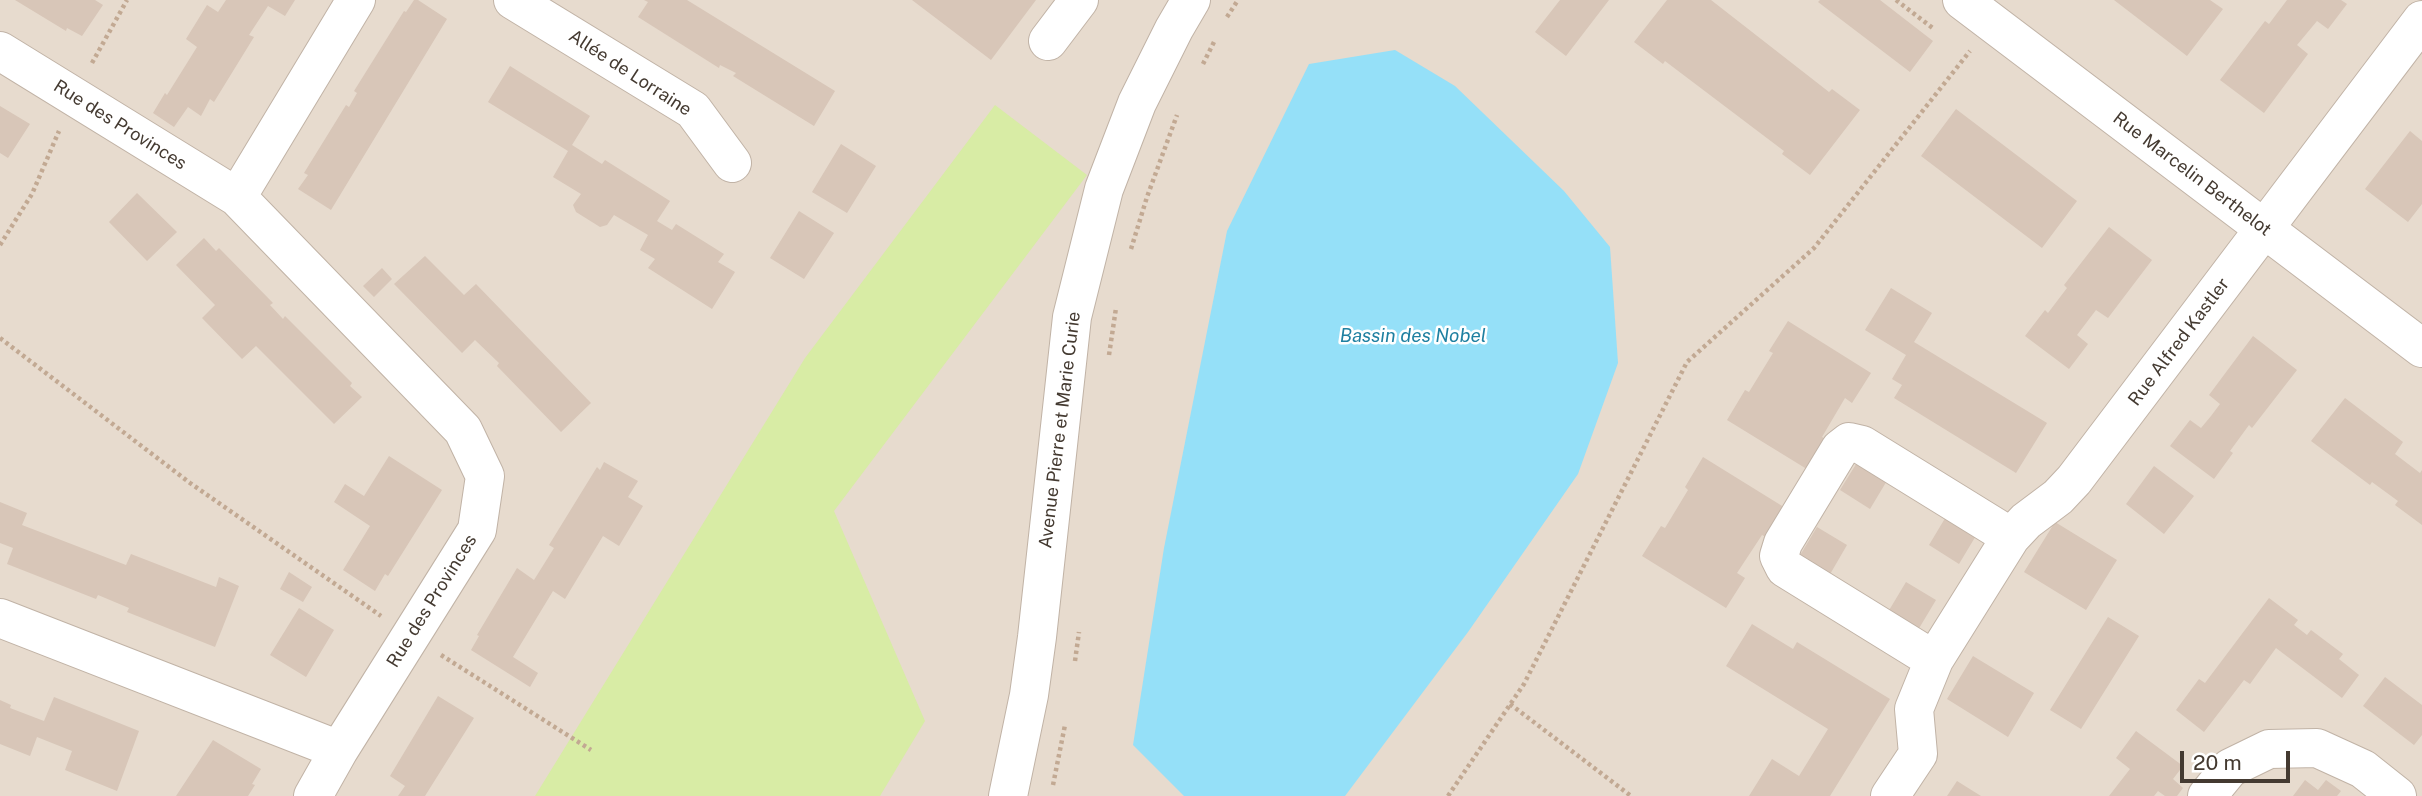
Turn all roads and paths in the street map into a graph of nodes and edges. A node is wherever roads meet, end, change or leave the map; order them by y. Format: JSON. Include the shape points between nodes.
{"nodes":[{"id":1,"x":356,"y":0,"type":"edge"},
{"id":2,"x":513,"y":0,"type":"edge"},
{"id":3,"x":1079,"y":0,"type":"edge"},
{"id":4,"x":1191,"y":0,"type":"edge"},
{"id":5,"x":1238,"y":0,"type":"edge"},
{"id":6,"x":1971,"y":6,"type":"edge"},
{"id":7,"x":2422,"y":20,"type":"edge"},
{"id":8,"x":1225,"y":21,"type":"dead end"},
{"id":9,"x":1220,"y":32,"type":"dead end"},
{"id":10,"x":1048,"y":41,"type":"dead end"},
{"id":11,"x":0,"y":51,"type":"edge"},
{"id":12,"x":1202,"y":66,"type":"dead end"},
{"id":13,"x":1178,"y":111,"type":"dead end"},
{"id":14,"x":732,"y":163,"type":"dead end"},
{"id":15,"x":237,"y":197,"type":"junction"},
{"id":16,"x":2265,"y":229,"type":"junction"},
{"id":17,"x":1131,"y":251,"type":"dead end"},
{"id":18,"x":1117,"y":305,"type":"dead end"},
{"id":19,"x":0,"y":338,"type":"edge"},
{"id":20,"x":2422,"y":348,"type":"edge"},
{"id":21,"x":1109,"y":360,"type":"dead end"},
{"id":22,"x":2011,"y":537,"type":"junction"},
{"id":23,"x":0,"y":618,"type":"edge"},
{"id":24,"x":1079,"y":631,"type":"dead end"},
{"id":25,"x":410,"y":636,"type":"junction"},
{"id":26,"x":1934,"y":660,"type":"junction"},
{"id":27,"x":1074,"y":671,"type":"dead end"},
{"id":28,"x":1510,"y":704,"type":"junction"},
{"id":29,"x":1065,"y":724,"type":"dead end"},
{"id":30,"x":339,"y":750,"type":"junction"},
{"id":31,"x":591,"y":750,"type":"dead end"},
{"id":32,"x":313,"y":796,"type":"edge"},
{"id":33,"x":1008,"y":796,"type":"edge"},
{"id":34,"x":1050,"y":796,"type":"edge"},
{"id":35,"x":1448,"y":796,"type":"edge"},
{"id":36,"x":1631,"y":796,"type":"edge"},
{"id":37,"x":1890,"y":796,"type":"edge"},
{"id":38,"x":2207,"y":796,"type":"edge"},
{"id":39,"x":2396,"y":796,"type":"edge"}],
"edges":[{"from":1,"to":15,"type":"street"},
{"from":2,"to":14,"type":"street","name":"Allée de Lorraine","via":[[693,110]]},
{"from":3,"to":10,"type":"street"},
{"from":4,"to":33,"type":"street","name":"Avenue Pierre et Marie Curie","via":[[1137,103],[1104,189],[1072,317],[1037,637]]},
{"from":5,"to":8,"type":"path"},
{"from":6,"to":16,"type":"street","name":"Rue Marcelin Berthelot"},
{"from":6,"to":28,"type":"path","via":[[1814,248],[1687,362]]},
{"from":7,"to":16,"type":"street","name":"Rue Alfred Kastler"},
{"from":9,"to":12,"type":"path"},
{"from":11,"to":15,"type":"street","name":"Rue des Provinces"},
{"from":13,"to":17,"type":"path"},
{"from":15,"to":25,"type":"street","name":"Rue des Provinces","via":[[463,430],[485,476],[477,530]]},
{"from":16,"to":20,"type":"street","name":"Rue Marcelin Berthelot"},
{"from":16,"to":22,"type":"street","name":"Rue Alfred Kastler","via":[[2074,480]]},
{"from":18,"to":21,"type":"path"},
{"from":19,"to":25,"type":"path","via":[[190,483]]},
{"from":22,"to":26,"type":"street","name":"Rue Alfred Kastler"},
{"from":22,"to":26,"type":"street","via":[[1862,445],[1849,442],[1840,449],[1779,556],[1785,568]]},
{"from":23,"to":30,"type":"street"},
{"from":24,"to":27,"type":"path"},
{"from":25,"to":30,"type":"street","name":"Rue des Provinces"},
{"from":25,"to":31,"type":"path"},
{"from":26,"to":37,"type":"street","name":"Rue Alfred Kastler","via":[[1914,709],[1918,754]]},
{"from":28,"to":35,"type":"path"},
{"from":28,"to":36,"type":"path"},
{"from":29,"to":34,"type":"path"},
{"from":30,"to":32,"type":"street","name":"Rue des Provinces"},
{"from":38,"to":39,"type":"street","via":[[2230,768],[2269,749],[2317,748],[2363,769]]}]}
